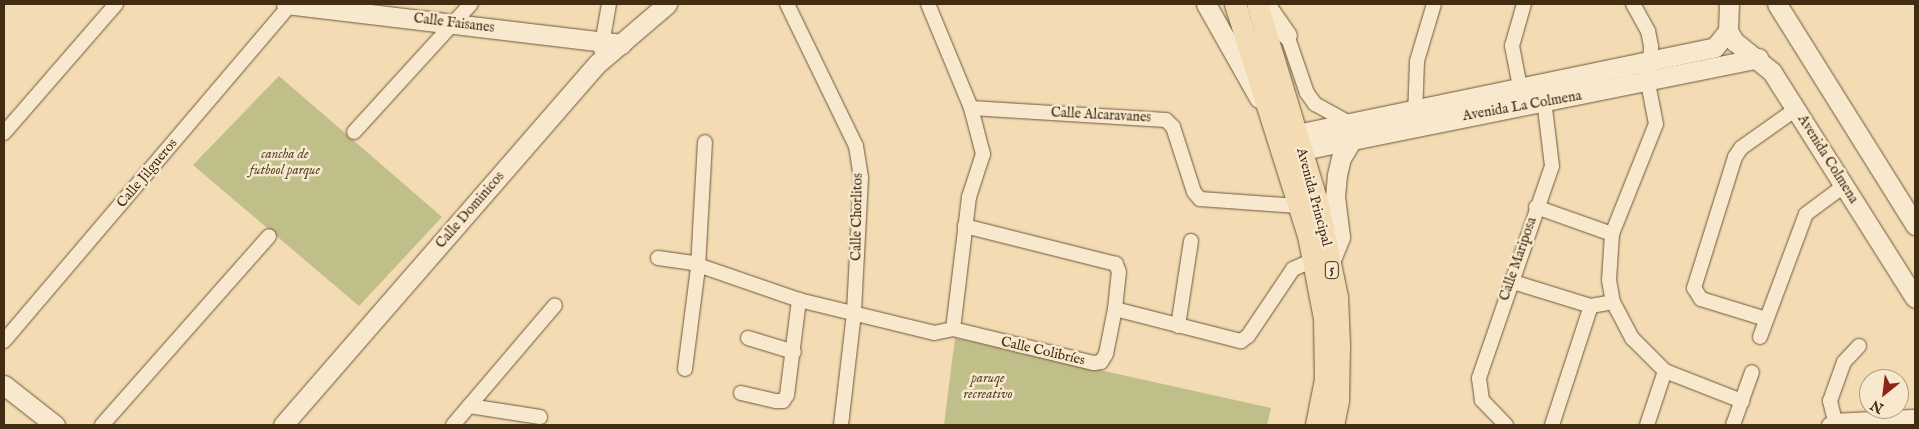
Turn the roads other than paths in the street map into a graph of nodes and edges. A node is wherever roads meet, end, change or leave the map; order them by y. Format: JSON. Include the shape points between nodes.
{"nodes":[{"id":1,"x":116,"y":4,"type":"edge"},
{"id":2,"x":286,"y":4,"type":"edge"},
{"id":3,"x":291,"y":4,"type":"edge"},
{"id":4,"x":471,"y":4,"type":"edge"},
{"id":5,"x":609,"y":4,"type":"edge"},
{"id":6,"x":667,"y":4,"type":"edge"},
{"id":7,"x":787,"y":4,"type":"edge"},
{"id":8,"x":928,"y":4,"type":"edge"},
{"id":9,"x":1206,"y":4,"type":"edge"},
{"id":10,"x":1235,"y":4,"type":"edge"},
{"id":11,"x":1256,"y":4,"type":"edge"},
{"id":12,"x":1265,"y":4,"type":"edge"},
{"id":13,"x":1279,"y":4,"type":"edge"},
{"id":14,"x":1434,"y":4,"type":"edge"},
{"id":15,"x":1524,"y":4,"type":"edge"},
{"id":16,"x":1633,"y":4,"type":"edge"},
{"id":17,"x":1729,"y":4,"type":"edge"},
{"id":18,"x":1777,"y":4,"type":"edge"},
{"id":19,"x":456,"y":23,"type":"junction"},
{"id":20,"x":1728,"y":31,"type":"junction"},
{"id":21,"x":1287,"y":35,"type":"junction"},
{"id":22,"x":603,"y":42,"type":"junction"},
{"id":23,"x":622,"y":44,"type":"junction"},
{"id":24,"x":1759,"y":58,"type":"junction"},
{"id":25,"x":1650,"y":62,"type":"junction"},
{"id":26,"x":598,"y":63,"type":"junction"},
{"id":27,"x":1543,"y":82,"type":"junction"},
{"id":28,"x":1648,"y":83,"type":"junction"},
{"id":29,"x":1520,"y":87,"type":"junction"},
{"id":30,"x":1542,"y":102,"type":"junction"},
{"id":31,"x":971,"y":108,"type":"junction"},
{"id":32,"x":1796,"y":109,"type":"junction"},
{"id":33,"x":1415,"y":118,"type":"junction"},
{"id":34,"x":1351,"y":130,"type":"junction"},
{"id":35,"x":354,"y":132,"type":"dead end"},
{"id":36,"x":4,"y":133,"type":"edge"},
{"id":37,"x":1288,"y":136,"type":"junction"},
{"id":38,"x":705,"y":142,"type":"dead end"},
{"id":39,"x":1845,"y":185,"type":"junction"},
{"id":40,"x":1298,"y":206,"type":"junction"},
{"id":41,"x":1536,"y":207,"type":"junction"},
{"id":42,"x":1915,"y":225,"type":"edge"},
{"id":43,"x":965,"y":226,"type":"junction"},
{"id":44,"x":1612,"y":234,"type":"junction"},
{"id":45,"x":269,"y":236,"type":"dead end"},
{"id":46,"x":1191,"y":241,"type":"dead end"},
{"id":47,"x":658,"y":258,"type":"dead end"},
{"id":48,"x":1321,"y":261,"type":"junction"},
{"id":49,"x":698,"y":267,"type":"junction"},
{"id":50,"x":1510,"y":281,"type":"junction"},
{"id":51,"x":1915,"y":298,"type":"edge"},
{"id":52,"x":799,"y":300,"type":"junction"},
{"id":53,"x":1613,"y":302,"type":"junction"},
{"id":54,"x":555,"y":306,"type":"dead end"},
{"id":55,"x":1591,"y":306,"type":"junction"},
{"id":56,"x":1115,"y":309,"type":"junction"},
{"id":57,"x":854,"y":313,"type":"junction"},
{"id":58,"x":1766,"y":319,"type":"junction"},
{"id":59,"x":1178,"y":326,"type":"junction"},
{"id":60,"x":953,"y":330,"type":"junction"},
{"id":61,"x":1760,"y":337,"type":"dead end"},
{"id":62,"x":748,"y":338,"type":"dead end"},
{"id":63,"x":4,"y":341,"type":"edge"},
{"id":64,"x":1859,"y":346,"type":"dead end"},
{"id":65,"x":794,"y":352,"type":"junction"},
{"id":66,"x":685,"y":369,"type":"dead end"},
{"id":67,"x":1665,"y":371,"type":"junction"},
{"id":68,"x":1752,"y":372,"type":"dead end"},
{"id":69,"x":4,"y":385,"type":"edge"},
{"id":70,"x":741,"y":393,"type":"dead end"},
{"id":71,"x":1742,"y":401,"type":"junction"},
{"id":72,"x":469,"y":406,"type":"junction"},
{"id":73,"x":1915,"y":417,"type":"edge"},
{"id":74,"x":540,"y":418,"type":"dead end"},
{"id":75,"x":49,"y":423,"type":"edge"},
{"id":76,"x":1832,"y":423,"type":"edge"},
{"id":77,"x":102,"y":425,"type":"edge"},
{"id":78,"x":283,"y":425,"type":"edge"},
{"id":79,"x":453,"y":425,"type":"edge"},
{"id":80,"x":841,"y":425,"type":"edge"},
{"id":81,"x":1316,"y":425,"type":"edge"},
{"id":82,"x":1333,"y":425,"type":"edge"},
{"id":83,"x":1506,"y":425,"type":"edge"},
{"id":84,"x":1552,"y":425,"type":"edge"},
{"id":85,"x":1647,"y":425,"type":"edge"},
{"id":86,"x":1733,"y":425,"type":"edge"}],
"edges":[{"from":1,"to":36,"type":"street"},
{"from":2,"to":3,"type":"street","name":"Calle Faisanes"},
{"from":3,"to":19,"type":"street","name":"Calle Faisanes"},
{"from":3,"to":63,"type":"street","name":"Calle Jilgueros"},
{"from":4,"to":19,"type":"street"},
{"from":5,"to":22,"type":"street"},
{"from":6,"to":23,"type":"street","name":"Calle Dominicos"},
{"from":7,"to":57,"type":"street","name":"Calle Chorlitos","via":[[856,146],[861,178]]},
{"from":8,"to":31,"type":"street"},
{"from":9,"to":37,"type":"street"},
{"from":10,"to":37,"type":"main road","number":"5"},
{"from":11,"to":37,"type":"main road","number":"5"},
{"from":12,"to":21,"type":"street"},
{"from":13,"to":21,"type":"street"},
{"from":14,"to":33,"type":"street","via":[[1417,61]]},
{"from":15,"to":29,"type":"street","via":[[1512,46]]},
{"from":16,"to":25,"type":"street","via":[[1648,31]]},
{"from":17,"to":20,"type":"street"},
{"from":18,"to":42,"type":"street"},
{"from":19,"to":22,"type":"street","name":"Calle Faisanes"},
{"from":19,"to":35,"type":"street"},
{"from":20,"to":24,"type":"street","name":"Avenida Colmena","via":[[1741,47]]},
{"from":20,"to":25,"type":"street","name":"Avenida La Colmena","via":[[1715,47]]},
{"from":21,"to":34,"type":"street","via":[[1307,93],[1315,104]]},
{"from":22,"to":23,"type":"street","name":"Calle Faisanes"},
{"from":22,"to":26,"type":"street"},
{"from":23,"to":26,"type":"street","name":"Calle Dominicos"},
{"from":24,"to":28,"type":"street","name":"Avenida La Colmena"},
{"from":24,"to":32,"type":"street","name":"Avenida Colmena"},
{"from":25,"to":27,"type":"street","name":"Avenida La Colmena"},
{"from":25,"to":28,"type":"street"},
{"from":26,"to":78,"type":"street","name":"Calle Dominicos"},
{"from":27,"to":29,"type":"street","name":"Avenida La Colmena"},
{"from":27,"to":30,"type":"street","name":"Calle Mariposa"},
{"from":28,"to":30,"type":"street","name":"Avenida La Colmena"},
{"from":28,"to":44,"type":"street","via":[[1656,124]]},
{"from":29,"to":33,"type":"street","name":"Avenida La Colmena"},
{"from":30,"to":33,"type":"street","name":"Avenida La Colmena"},
{"from":30,"to":41,"type":"street","name":"Calle Mariposa","via":[[1553,155]]},
{"from":31,"to":40,"type":"street","name":"Calle Alcaravanes","via":[[1166,120],[1173,127],[1194,192],[1200,199]]},
{"from":31,"to":43,"type":"street","via":[[984,154],[968,197]]},
{"from":32,"to":39,"type":"street","name":"Avenida Colmena"},
{"from":32,"to":58,"type":"street","via":[[1740,148],[1694,288],[1701,300]]},
{"from":33,"to":34,"type":"street","name":"Avenida La Colmena"},
{"from":34,"to":37,"type":"street","name":"Avenida La Colmena"},
{"from":34,"to":48,"type":"street","via":[[1337,174],[1335,198],[1340,237]]},
{"from":37,"to":40,"type":"main road","name":"Avenida Principal","number":"5"},
{"from":37,"to":48,"type":"main road","name":"Avenida Principal","number":"5"},
{"from":38,"to":49,"type":"street"},
{"from":39,"to":51,"type":"street","name":"Avenida Colmena"},
{"from":39,"to":58,"type":"street","via":[[1806,214]]},
{"from":40,"to":48,"type":"main road","name":"Avenida Principal","number":"5"},
{"from":41,"to":44,"type":"street"},
{"from":41,"to":50,"type":"street","name":"Calle Mariposa"},
{"from":43,"to":56,"type":"street","name":"Calle Colibríes","via":[[1116,264],[1119,272]]},
{"from":43,"to":60,"type":"street"},
{"from":44,"to":53,"type":"street","via":[[1609,280]]},
{"from":45,"to":77,"type":"street"},
{"from":46,"to":59,"type":"street"},
{"from":47,"to":49,"type":"street"},
{"from":48,"to":59,"type":"street","via":[[1288,276],[1271,304],[1241,341]]},
{"from":48,"to":81,"type":"main road","name":"Avenida Principal","number":"5","via":[[1325,379]]},
{"from":48,"to":82,"type":"main road","name":"Avenida Principal","number":"5","via":[[1337,297],[1340,344],[1338,400]]},
{"from":49,"to":52,"type":"street"},
{"from":49,"to":66,"type":"street"},
{"from":50,"to":55,"type":"street"},
{"from":50,"to":83,"type":"street","name":"Calle Mariposa","via":[[1478,388],[1482,400]]},
{"from":52,"to":57,"type":"street"},
{"from":52,"to":65,"type":"street"},
{"from":53,"to":55,"type":"street"},
{"from":53,"to":67,"type":"street","via":[[1632,338]]},
{"from":54,"to":72,"type":"street"},
{"from":55,"to":84,"type":"street"},
{"from":56,"to":59,"type":"street"},
{"from":56,"to":60,"type":"street","name":"Calle Colibríes","via":[[1106,354],[1101,362],[1094,363]]},
{"from":57,"to":60,"type":"street","via":[[934,333]]},
{"from":57,"to":80,"type":"street","name":"Calle Chorlitos"},
{"from":58,"to":61,"type":"street"},
{"from":62,"to":65,"type":"street"},
{"from":64,"to":76,"type":"street","via":[[1844,362],[1830,401]]},
{"from":65,"to":70,"type":"street","via":[[787,395],[783,401]]},
{"from":67,"to":71,"type":"street"},
{"from":67,"to":85,"type":"street"},
{"from":68,"to":71,"type":"street"},
{"from":69,"to":75,"type":"street"},
{"from":71,"to":86,"type":"street"},
{"from":72,"to":74,"type":"street"},
{"from":72,"to":79,"type":"street"},
{"from":73,"to":76,"type":"street"}]}
